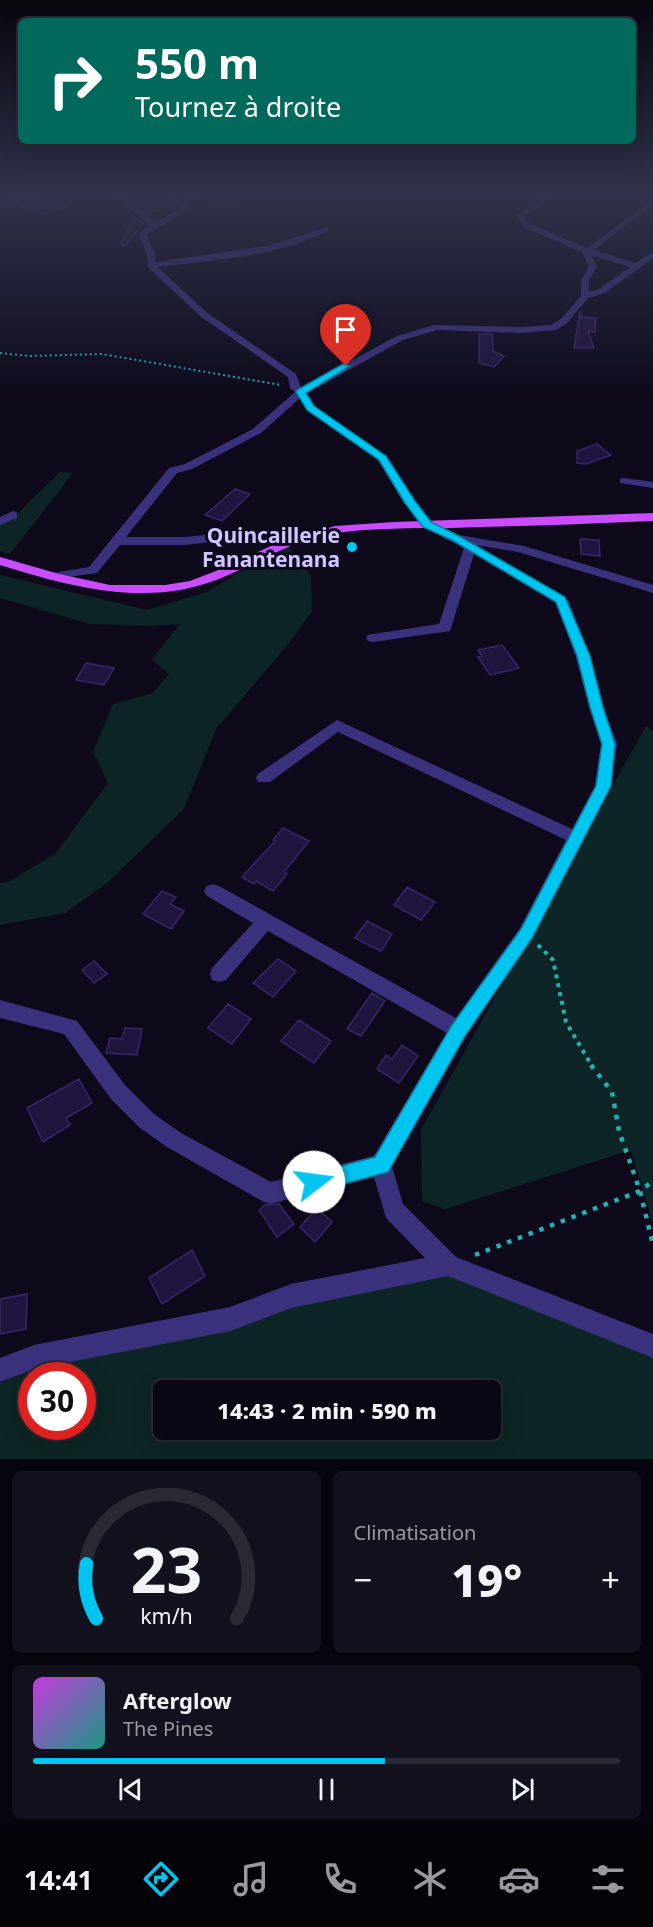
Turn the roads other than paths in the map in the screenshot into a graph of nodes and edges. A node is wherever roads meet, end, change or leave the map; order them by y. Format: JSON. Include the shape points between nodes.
{"nodes":[{"id":1,"x":151,"y":261,"type":"edge"},
{"id":2,"x":178,"y":261,"type":"edge"},
{"id":3,"x":591,"y":261,"type":"edge"},
{"id":4,"x":620,"y":261,"type":"edge"},
{"id":5,"x":643,"y":261,"type":"edge"},
{"id":6,"x":151,"y":265,"type":"junction"},
{"id":7,"x":635,"y":266,"type":"junction"},
{"id":8,"x":585,"y":296,"type":"junction"},
{"id":9,"x":298,"y":390,"type":"junction"},
{"id":10,"x":624,"y":481,"type":"dead end"},
{"id":11,"x":653,"y":485,"type":"edge"},
{"id":12,"x":13,"y":515,"type":"dead end"},
{"id":13,"x":653,"y":517,"type":"edge"},
{"id":14,"x":0,"y":520,"type":"edge"},
{"id":15,"x":427,"y":524,"type":"junction"},
{"id":16,"x":250,"y":534,"type":"dead end"},
{"id":17,"x":116,"y":541,"type":"junction"},
{"id":18,"x":463,"y":543,"type":"junction"},
{"id":19,"x":0,"y":561,"type":"edge"},
{"id":20,"x":52,"y":577,"type":"junction"},
{"id":21,"x":653,"y":589,"type":"edge"},
{"id":22,"x":373,"y":638,"type":"dead end"},
{"id":23,"x":264,"y":778,"type":"dead end"},
{"id":24,"x":577,"y":838,"type":"junction"},
{"id":25,"x":213,"y":891,"type":"dead end"},
{"id":26,"x":266,"y":921,"type":"junction"},
{"id":27,"x":219,"y":974,"type":"dead end"},
{"id":28,"x":0,"y":1009,"type":"edge"},
{"id":29,"x":459,"y":1030,"type":"junction"},
{"id":30,"x":381,"y":1165,"type":"junction"},
{"id":31,"x":448,"y":1266,"type":"junction"},
{"id":32,"x":653,"y":1346,"type":"edge"},
{"id":33,"x":0,"y":1370,"type":"edge"}],
"edges":[{"from":1,"to":6,"type":"street"},
{"from":2,"to":6,"type":"street"},
{"from":3,"to":8,"type":"street"},
{"from":4,"to":7,"type":"street"},
{"from":5,"to":7,"type":"street"},
{"from":6,"to":9,"type":"street","via":[[202,314],[293,376]]},
{"from":7,"to":8,"type":"street","via":[[602,291]]},
{"from":8,"to":9,"type":"street","via":[[553,328],[437,327],[400,338]]},
{"from":9,"to":15,"type":"street","via":[[310,408],[382,458]]},
{"from":9,"to":17,"type":"street","via":[[257,431],[188,467],[173,470]]},
{"from":10,"to":11,"type":"street"},
{"from":12,"to":14,"type":"street"},
{"from":13,"to":15,"type":"main road"},
{"from":15,"to":18,"type":"street"},
{"from":15,"to":20,"type":"main road","via":[[324,532],[286,544],[205,581],[163,590],[108,590]]},
{"from":16,"to":17,"type":"street","via":[[185,541]]},
{"from":17,"to":20,"type":"street","via":[[93,570]]},
{"from":18,"to":21,"type":"street","via":[[520,549]]},
{"from":18,"to":22,"type":"street","via":[[445,628]]},
{"from":18,"to":24,"type":"street","via":[[561,600],[583,656],[609,744],[603,786]]},
{"from":19,"to":20,"type":"main road"},
{"from":23,"to":24,"type":"street","via":[[337,725]]},
{"from":24,"to":29,"type":"street","via":[[526,933]]},
{"from":25,"to":26,"type":"street"},
{"from":26,"to":27,"type":"street"},
{"from":26,"to":29,"type":"street"},
{"from":28,"to":30,"type":"street","via":[[70,1027],[118,1092],[147,1121],[270,1193]]},
{"from":29,"to":30,"type":"street"},
{"from":30,"to":31,"type":"street","via":[[394,1210]]},
{"from":31,"to":32,"type":"street"},
{"from":31,"to":33,"type":"street","via":[[291,1296],[230,1320],[34,1356]]}]}
